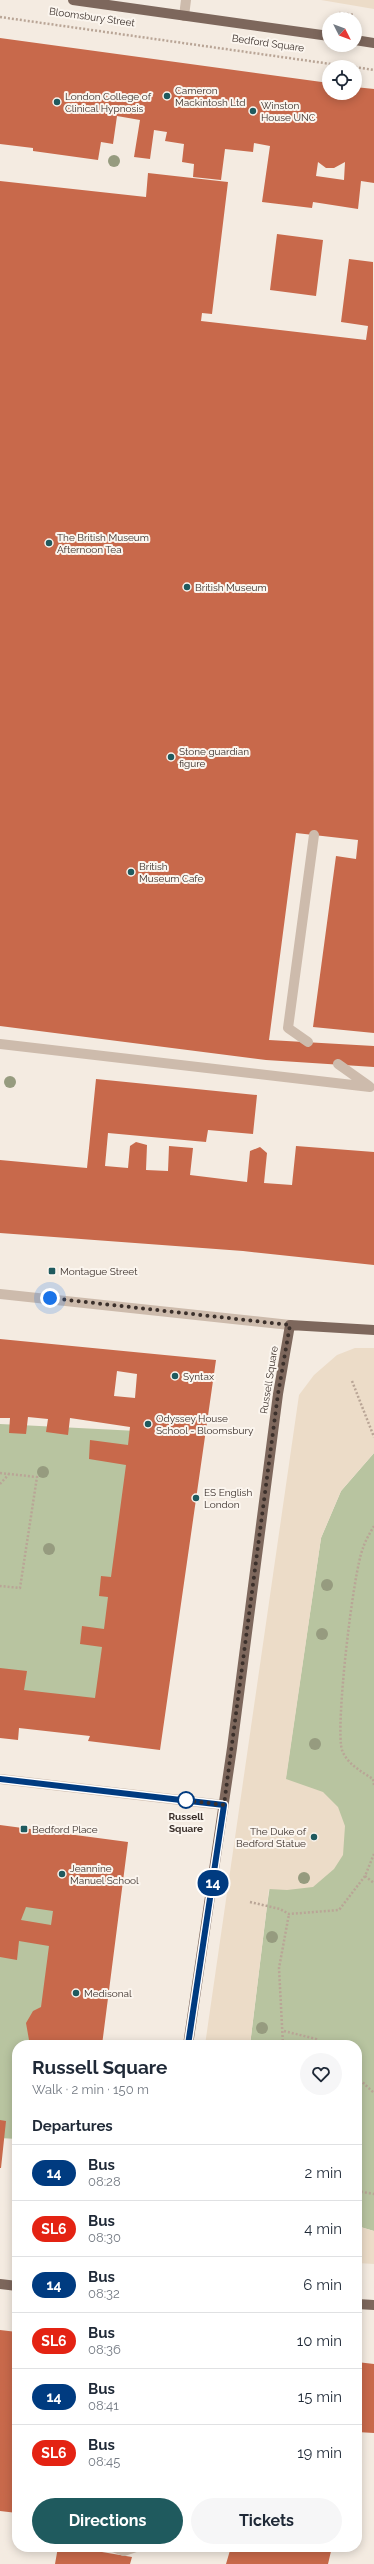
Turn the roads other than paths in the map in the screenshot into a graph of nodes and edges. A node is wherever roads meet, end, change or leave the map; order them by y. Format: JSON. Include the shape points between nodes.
{"nodes":[{"id":1,"x":73,"y":0,"type":"edge"},
{"id":2,"x":186,"y":0,"type":"edge"},
{"id":3,"x":184,"y":16,"type":"junction"},
{"id":4,"x":322,"y":35,"type":"edge"},
{"id":5,"x":362,"y":41,"type":"edge"},
{"id":6,"x":374,"y":43,"type":"edge"},
{"id":7,"x":314,"y":835,"type":"dead end"},
{"id":8,"x":308,"y":1042,"type":"dead end"},
{"id":9,"x":0,"y":1044,"type":"edge"},
{"id":10,"x":338,"y":1064,"type":"dead end"},
{"id":11,"x":372,"y":1088,"type":"edge"},
{"id":12,"x":0,"y":1294,"type":"edge"},
{"id":13,"x":290,"y":1325,"type":"junction"},
{"id":14,"x":374,"y":1330,"type":"edge"},
{"id":15,"x":0,"y":1779,"type":"edge"},
{"id":16,"x":224,"y":1805,"type":"junction"},
{"id":17,"x":189,"y":2040,"type":"edge"},
{"id":18,"x":0,"y":2284,"type":"edge"},
{"id":19,"x":12,"y":2285,"type":"edge"},
{"id":20,"x":362,"y":2304,"type":"edge"},
{"id":21,"x":374,"y":2305,"type":"edge"}],
"edges":[{"from":1,"to":3,"type":"main road","name":"Bloomsbury Street"},
{"from":2,"to":3,"type":"street"},
{"from":3,"to":4,"type":"main road","name":"Bedford Square"},
{"from":5,"to":6,"type":"main road"},
{"from":7,"to":8,"type":"street","via":[[288,1028]]},
{"from":9,"to":11,"type":"street"},
{"from":10,"to":11,"type":"street"},
{"from":12,"to":13,"type":"street"},
{"from":13,"to":14,"type":"main road"},
{"from":13,"to":16,"type":"main road","name":"Russell Square","via":[[278,1394]]},
{"from":15,"to":16,"type":"street"},
{"from":16,"to":17,"type":"main road","name":"Russell Square"},
{"from":18,"to":19,"type":"main road"},
{"from":20,"to":21,"type":"main road"}]}
